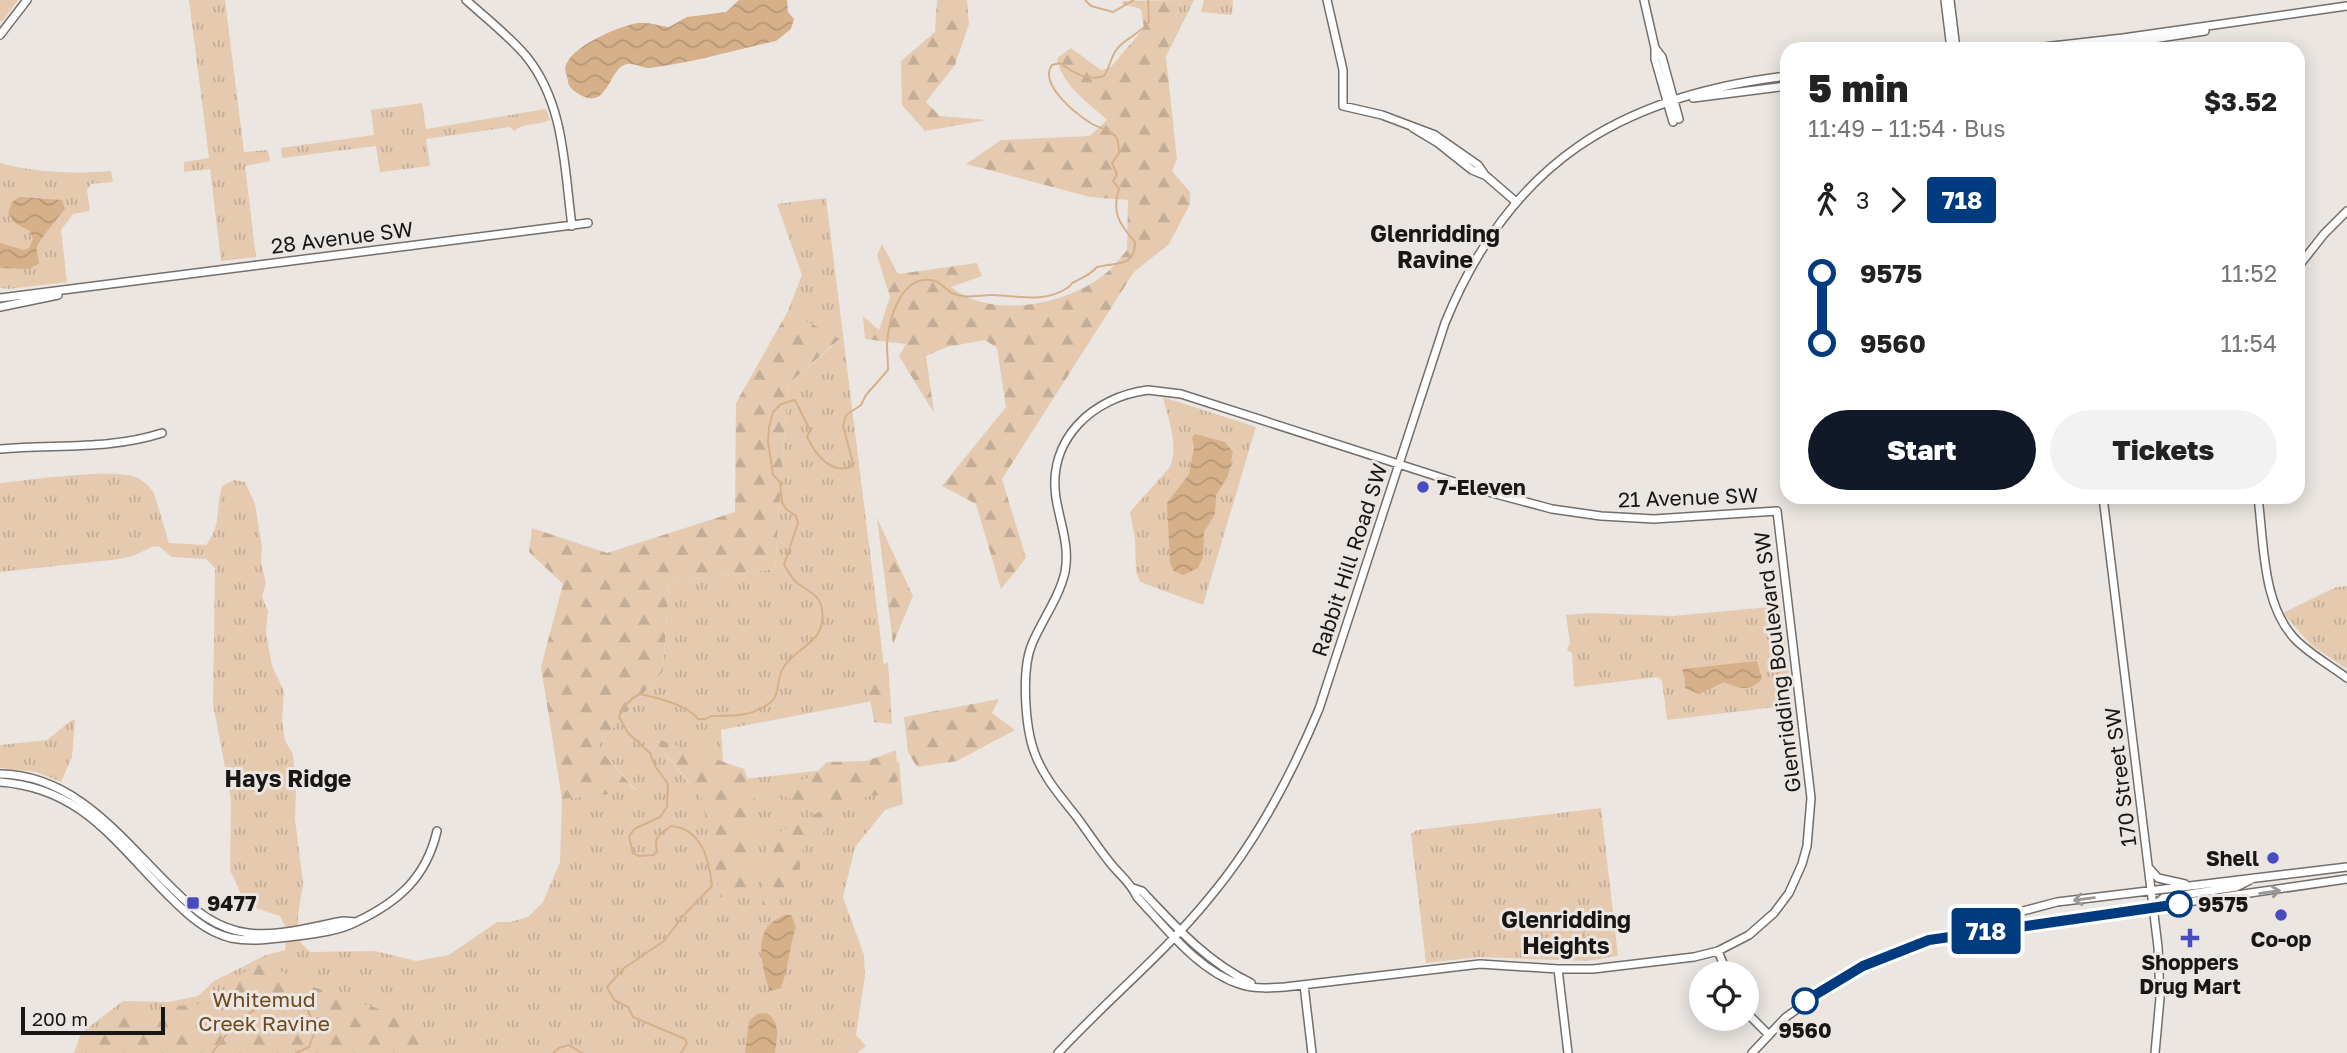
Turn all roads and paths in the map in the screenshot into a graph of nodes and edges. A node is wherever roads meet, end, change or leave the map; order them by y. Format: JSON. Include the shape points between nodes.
{"nodes":[{"id":1,"x":27,"y":0,"type":"edge"},
{"id":2,"x":466,"y":0,"type":"edge"},
{"id":3,"x":1327,"y":0,"type":"edge"},
{"id":4,"x":1644,"y":0,"type":"edge"},
{"id":5,"x":1948,"y":0,"type":"edge"},
{"id":6,"x":2347,"y":9,"type":"edge"},
{"id":7,"x":2,"y":30,"type":"edge"},
{"id":8,"x":1951,"y":42,"type":"edge"},
{"id":9,"x":1955,"y":42,"type":"edge"},
{"id":10,"x":2088,"y":42,"type":"edge"},
{"id":11,"x":2133,"y":42,"type":"edge"},
{"id":12,"x":1780,"y":77,"type":"edge"},
{"id":13,"x":1780,"y":85,"type":"edge"},
{"id":14,"x":1671,"y":101,"type":"junction"},
{"id":15,"x":1676,"y":120,"type":"dead end"},
{"id":16,"x":1515,"y":201,"type":"junction"},
{"id":17,"x":2347,"y":211,"type":"edge"},
{"id":18,"x":588,"y":223,"type":"dead end"},
{"id":19,"x":572,"y":226,"type":"junction"},
{"id":20,"x":2305,"y":258,"type":"edge"},
{"id":21,"x":99,"y":286,"type":"junction"},
{"id":22,"x":3,"y":298,"type":"edge"},
{"id":23,"x":0,"y":307,"type":"edge"},
{"id":24,"x":162,"y":432,"type":"dead end"},
{"id":25,"x":0,"y":449,"type":"edge"},
{"id":26,"x":1398,"y":464,"type":"junction"},
{"id":27,"x":2105,"y":504,"type":"edge"},
{"id":28,"x":2259,"y":504,"type":"edge"},
{"id":29,"x":1777,"y":511,"type":"joint"},
{"id":30,"x":2347,"y":678,"type":"edge"},
{"id":31,"x":0,"y":774,"type":"edge"},
{"id":32,"x":0,"y":782,"type":"edge"},
{"id":33,"x":437,"y":831,"type":"dead end"},
{"id":34,"x":2148,"y":864,"type":"junction"},
{"id":35,"x":2347,"y":867,"type":"edge"},
{"id":36,"x":2254,"y":878,"type":"junction"},
{"id":37,"x":2347,"y":879,"type":"edge"},
{"id":38,"x":2196,"y":885,"type":"junction"},
{"id":39,"x":1133,"y":888,"type":"joint"},
{"id":40,"x":2151,"y":890,"type":"junction"},
{"id":41,"x":2154,"y":907,"type":"junction"},
{"id":42,"x":357,"y":922,"type":"junction"},
{"id":43,"x":2046,"y":922,"type":"junction"},
{"id":44,"x":1177,"y":934,"type":"junction"},
{"id":45,"x":1929,"y":940,"type":"junction"},
{"id":46,"x":1718,"y":951,"type":"junction"},
{"id":47,"x":1722,"y":961,"type":"edge"},
{"id":48,"x":1558,"y":969,"type":"junction"},
{"id":49,"x":1304,"y":985,"type":"junction"},
{"id":50,"x":1759,"y":1025,"type":"edge"},
{"id":51,"x":1768,"y":1034,"type":"junction"},
{"id":52,"x":1058,"y":1053,"type":"edge"},
{"id":53,"x":1312,"y":1053,"type":"edge"},
{"id":54,"x":1567,"y":1053,"type":"edge"},
{"id":55,"x":1752,"y":1053,"type":"edge"},
{"id":56,"x":2155,"y":1053,"type":"edge"}],
"edges":[{"from":1,"to":7,"type":"street"},
{"from":2,"to":19,"type":"street","via":[[524,53],[549,93],[559,128]]},
{"from":3,"to":16,"type":"street","via":[[1343,71],[1343,106],[1424,129],[1478,165]]},
{"from":4,"to":14,"type":"street"},
{"from":5,"to":8,"type":"street"},
{"from":5,"to":9,"type":"street"},
{"from":6,"to":10,"type":"street"},
{"from":6,"to":11,"type":"street"},
{"from":12,"to":14,"type":"street","name":"Rabbit Hill Road SW"},
{"from":13,"to":14,"type":"street","name":"Rabbit Hill Road SW"},
{"from":14,"to":15,"type":"street"},
{"from":14,"to":16,"type":"street","name":"Rabbit Hill Road SW","via":[[1592,137]]},
{"from":16,"to":26,"type":"street","name":"Rabbit Hill Road SW","via":[[1475,258],[1451,308]]},
{"from":17,"to":20,"type":"street"},
{"from":18,"to":19,"type":"street","name":"28 Avenue SW"},
{"from":19,"to":21,"type":"street","name":"28 Avenue SW"},
{"from":21,"to":22,"type":"street","name":"28 Avenue SW"},
{"from":21,"to":23,"type":"street","name":"28 Avenue SW"},
{"from":24,"to":25,"type":"street","via":[[107,444]]},
{"from":26,"to":29,"type":"street","name":"21 Avenue SW","via":[[1525,503],[1601,516],[1664,518]]},
{"from":26,"to":39,"type":"street","name":"21 Avenue SW","via":[[1157,390],[1104,402],[1071,432],[1055,481],[1065,571],[1025,669],[1032,741],[1050,782]]},
{"from":26,"to":44,"type":"street","name":"Rabbit Hill Road SW","via":[[1319,709],[1293,769],[1249,846]]},
{"from":27,"to":34,"type":"street","name":"170 Street SW"},
{"from":28,"to":30,"type":"street","via":[[2277,612],[2298,642]]},
{"from":29,"to":46,"type":"street","name":"Glenridding Boulevard SW","via":[[1810,778],[1809,831],[1802,863],[1783,903],[1749,935]]},
{"from":31,"to":42,"type":"street","via":[[46,782],[82,800],[192,908],[222,926],[260,934]]},
{"from":32,"to":42,"type":"street","via":[[33,786],[78,807],[187,914],[221,934],[273,939],[347,928]]},
{"from":33,"to":42,"type":"street","via":[[428,860],[410,886],[383,909]]},
{"from":34,"to":38,"type":"street","via":[[2158,878]]},
{"from":34,"to":40,"type":"street","name":"170 Street SW"},
{"from":35,"to":36,"type":"street"},
{"from":36,"to":38,"type":"street"},
{"from":36,"to":41,"type":"street","via":[[2236,887],[2163,898]]},
{"from":41,"to":37,"type":"street","one_way":true},
{"from":38,"to":40,"type":"street"},
{"from":39,"to":44,"type":"street","name":"Glenridding Boulevard SW","via":[[1142,891]]},
{"from":40,"to":41,"type":"street","name":"170 Street SW"},
{"from":40,"to":43,"type":"street","via":[[2142,904]]},
{"from":40,"to":45,"type":"street","one_way":true,"via":[[2033,907]]},
{"from":41,"to":43,"type":"street"},
{"from":41,"to":56,"type":"street","name":"170 Street SW","via":[[2160,983]]},
{"from":43,"to":45,"type":"street"},
{"from":44,"to":49,"type":"street","name":"Glenridding Boulevard SW","via":[[1252,984],[1272,988]]},
{"from":44,"to":52,"type":"street","name":"Rabbit Hill Road SW"},
{"from":45,"to":51,"type":"street","via":[[1845,975],[1805,1001]]},
{"from":46,"to":47,"type":"street"},
{"from":46,"to":48,"type":"street","name":"Glenridding Boulevard SW","via":[[1593,969]]},
{"from":48,"to":49,"type":"street","name":"Glenridding Boulevard SW","via":[[1469,964]]},
{"from":48,"to":54,"type":"street"},
{"from":49,"to":53,"type":"street"},
{"from":50,"to":51,"type":"street"},
{"from":51,"to":55,"type":"street"}]}
